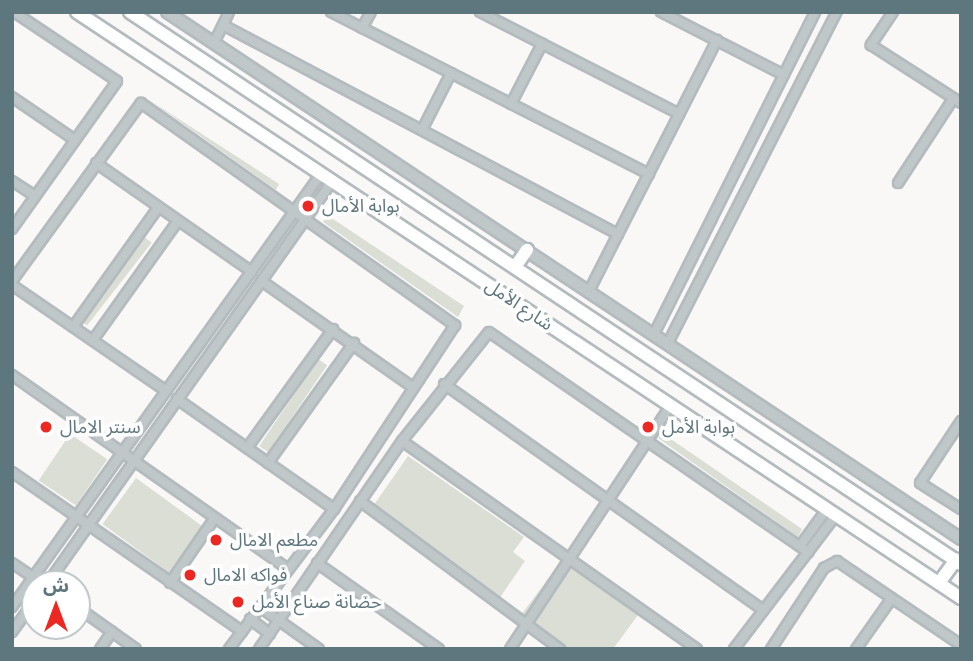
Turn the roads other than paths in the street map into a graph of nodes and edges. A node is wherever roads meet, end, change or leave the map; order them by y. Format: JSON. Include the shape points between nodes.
{"nodes":[{"id":1,"x":14,"y":12,"type":"edge"},
{"id":2,"x":130,"y":12,"type":"edge"},
{"id":3,"x":167,"y":12,"type":"edge"},
{"id":4,"x":229,"y":12,"type":"edge"},
{"id":5,"x":331,"y":12,"type":"edge"},
{"id":6,"x":371,"y":12,"type":"edge"},
{"id":7,"x":480,"y":12,"type":"edge"},
{"id":8,"x":661,"y":12,"type":"edge"},
{"id":9,"x":815,"y":12,"type":"edge"},
{"id":10,"x":837,"y":12,"type":"edge"},
{"id":11,"x":893,"y":12,"type":"edge"},
{"id":12,"x":82,"y":14,"type":"edge"},
{"id":13,"x":492,"y":15,"type":"edge"},
{"id":14,"x":223,"y":24,"type":"junction"},
{"id":15,"x":362,"y":28,"type":"junction"},
{"id":16,"x":717,"y":40,"type":"junction"},
{"id":17,"x":214,"y":43,"type":"junction"},
{"id":18,"x":542,"y":44,"type":"junction"},
{"id":19,"x":451,"y":74,"type":"junction"},
{"id":20,"x":784,"y":75,"type":"junction"},
{"id":21,"x":12,"y":97,"type":"edge"},
{"id":22,"x":957,"y":101,"type":"edge"},
{"id":23,"x":511,"y":104,"type":"junction"},
{"id":24,"x":679,"y":114,"type":"junction"},
{"id":25,"x":422,"y":130,"type":"junction"},
{"id":26,"x":75,"y":140,"type":"junction"},
{"id":27,"x":96,"y":163,"type":"junction"},
{"id":28,"x":321,"y":174,"type":"junction"},
{"id":29,"x":649,"y":174,"type":"junction"},
{"id":30,"x":12,"y":181,"type":"edge"},
{"id":31,"x":332,"y":182,"type":"junction"},
{"id":32,"x":898,"y":183,"type":"dead end"},
{"id":33,"x":35,"y":196,"type":"junction"},
{"id":34,"x":158,"y":208,"type":"junction"},
{"id":35,"x":295,"y":211,"type":"junction"},
{"id":36,"x":307,"y":219,"type":"junction"},
{"id":37,"x":178,"y":220,"type":"junction"},
{"id":38,"x":12,"y":229,"type":"edge"},
{"id":39,"x":618,"y":234,"type":"junction"},
{"id":40,"x":527,"y":250,"type":"junction"},
{"id":41,"x":515,"y":267,"type":"junction"},
{"id":42,"x":252,"y":272,"type":"junction"},
{"id":43,"x":263,"y":282,"type":"junction"},
{"id":44,"x":12,"y":283,"type":"edge"},
{"id":45,"x":589,"y":291,"type":"junction"},
{"id":46,"x":73,"y":327,"type":"junction"},
{"id":47,"x":333,"y":329,"type":"junction"},
{"id":48,"x":654,"y":334,"type":"junction"},
{"id":49,"x":93,"y":340,"type":"junction"},
{"id":50,"x":354,"y":343,"type":"junction"},
{"id":51,"x":668,"y":343,"type":"junction"},
{"id":52,"x":12,"y":375,"type":"edge"},
{"id":53,"x":444,"y":384,"type":"junction"},
{"id":54,"x":414,"y":388,"type":"junction"},
{"id":55,"x":165,"y":390,"type":"junction"},
{"id":56,"x":177,"y":399,"type":"junction"},
{"id":57,"x":671,"y":405,"type":"junction"},
{"id":58,"x":961,"y":422,"type":"edge"},
{"id":59,"x":402,"y":441,"type":"junction"},
{"id":60,"x":647,"y":441,"type":"junction"},
{"id":61,"x":247,"y":448,"type":"junction"},
{"id":62,"x":119,"y":454,"type":"junction"},
{"id":63,"x":130,"y":461,"type":"junction"},
{"id":64,"x":268,"y":463,"type":"junction"},
{"id":65,"x":12,"y":472,"type":"edge"},
{"id":66,"x":360,"y":501,"type":"junction"},
{"id":67,"x":607,"y":501,"type":"junction"},
{"id":68,"x":334,"y":509,"type":"junction"},
{"id":69,"x":961,"y":509,"type":"edge"},
{"id":70,"x":832,"y":512,"type":"junction"},
{"id":71,"x":76,"y":518,"type":"junction"},
{"id":72,"x":214,"y":519,"type":"junction"},
{"id":73,"x":88,"y":526,"type":"junction"},
{"id":74,"x":961,"y":539,"type":"edge"},
{"id":75,"x":804,"y":549,"type":"junction"},
{"id":76,"x":569,"y":559,"type":"junction"},
{"id":77,"x":958,"y":562,"type":"edge"},
{"id":78,"x":317,"y":564,"type":"junction"},
{"id":79,"x":288,"y":569,"type":"junction"},
{"id":80,"x":38,"y":570,"type":"edge"},
{"id":81,"x":57,"y":570,"type":"edge"},
{"id":82,"x":170,"y":583,"type":"junction"},
{"id":83,"x":939,"y":583,"type":"junction"},
{"id":84,"x":892,"y":598,"type":"junction"},
{"id":85,"x":961,"y":598,"type":"edge"},
{"id":86,"x":260,"y":607,"type":"junction"},
{"id":87,"x":763,"y":610,"type":"junction"},
{"id":88,"x":91,"y":617,"type":"edge"},
{"id":89,"x":250,"y":619,"type":"junction"},
{"id":90,"x":280,"y":621,"type":"junction"},
{"id":91,"x":526,"y":624,"type":"junction"},
{"id":92,"x":242,"y":631,"type":"junction"},
{"id":93,"x":112,"y":632,"type":"junction"},
{"id":94,"x":270,"y":634,"type":"junction"},
{"id":95,"x":961,"y":645,"type":"edge"},
{"id":96,"x":135,"y":648,"type":"edge"},
{"id":97,"x":100,"y":649,"type":"edge"},
{"id":98,"x":229,"y":649,"type":"edge"},
{"id":99,"x":259,"y":649,"type":"edge"},
{"id":100,"x":319,"y":649,"type":"edge"},
{"id":101,"x":439,"y":649,"type":"edge"},
{"id":102,"x":510,"y":649,"type":"edge"},
{"id":103,"x":560,"y":649,"type":"edge"},
{"id":104,"x":697,"y":649,"type":"edge"},
{"id":105,"x":734,"y":649,"type":"edge"},
{"id":106,"x":771,"y":649,"type":"edge"},
{"id":107,"x":856,"y":649,"type":"edge"}],
"edges":[{"from":1,"to":26,"type":"street","via":[[117,81]]},
{"from":2,"to":41,"type":"main road","name":"شارع الأمل"},
{"from":3,"to":17,"type":"street"},
{"from":4,"to":14,"type":"street"},
{"from":5,"to":15,"type":"street"},
{"from":6,"to":15,"type":"street"},
{"from":7,"to":13,"type":"street"},
{"from":8,"to":16,"type":"street"},
{"from":9,"to":20,"type":"street"},
{"from":10,"to":51,"type":"street"},
{"from":11,"to":22,"type":"street","via":[[871,46]]},
{"from":12,"to":28,"type":"main road","name":"شارع الأمل"},
{"from":13,"to":18,"type":"street"},
{"from":14,"to":17,"type":"street"},
{"from":14,"to":25,"type":"street"},
{"from":15,"to":19,"type":"street"},
{"from":16,"to":20,"type":"street"},
{"from":16,"to":24,"type":"street"},
{"from":17,"to":40,"type":"street"},
{"from":18,"to":23,"type":"street"},
{"from":18,"to":24,"type":"street"},
{"from":19,"to":23,"type":"street"},
{"from":19,"to":25,"type":"street"},
{"from":20,"to":48,"type":"street"},
{"from":21,"to":26,"type":"street"},
{"from":22,"to":32,"type":"street"},
{"from":23,"to":29,"type":"street"},
{"from":24,"to":29,"type":"street"},
{"from":25,"to":39,"type":"street"},
{"from":26,"to":33,"type":"street"},
{"from":27,"to":34,"type":"street"},
{"from":27,"to":35,"type":"street","via":[[133,107],[144,104]]},
{"from":27,"to":44,"type":"street"},
{"from":28,"to":31,"type":"main road","name":"شارع الأمل"},
{"from":28,"to":35,"type":"street"},
{"from":29,"to":39,"type":"street"},
{"from":30,"to":33,"type":"street"},
{"from":31,"to":36,"type":"street"},
{"from":31,"to":57,"type":"main road","name":"شارع الأمل"},
{"from":33,"to":38,"type":"street"},
{"from":34,"to":37,"type":"street"},
{"from":34,"to":46,"type":"street"},
{"from":35,"to":36,"type":"street"},
{"from":35,"to":42,"type":"street"},
{"from":36,"to":43,"type":"street"},
{"from":36,"to":54,"type":"street","via":[[455,325]]},
{"from":37,"to":42,"type":"street"},
{"from":37,"to":49,"type":"street"},
{"from":39,"to":45,"type":"street"},
{"from":40,"to":41,"type":"main road"},
{"from":40,"to":45,"type":"street"},
{"from":41,"to":77,"type":"main road","name":"شارع الأمل"},
{"from":42,"to":55,"type":"street"},
{"from":43,"to":47,"type":"street"},
{"from":43,"to":56,"type":"street"},
{"from":44,"to":46,"type":"street"},
{"from":45,"to":48,"type":"street"},
{"from":46,"to":49,"type":"street"},
{"from":47,"to":50,"type":"street"},
{"from":47,"to":61,"type":"street"},
{"from":48,"to":51,"type":"street"},
{"from":49,"to":55,"type":"street"},
{"from":50,"to":54,"type":"street"},
{"from":50,"to":64,"type":"street"},
{"from":51,"to":74,"type":"street"},
{"from":52,"to":62,"type":"street"},
{"from":53,"to":59,"type":"street"},
{"from":53,"to":60,"type":"street","via":[[481,336],[495,333]]},
{"from":53,"to":67,"type":"street"},
{"from":54,"to":68,"type":"street"},
{"from":55,"to":62,"type":"street"},
{"from":56,"to":61,"type":"street"},
{"from":56,"to":63,"type":"street"},
{"from":57,"to":60,"type":"street"},
{"from":57,"to":70,"type":"main road","name":"شارع الأمل"},
{"from":58,"to":69,"type":"street","via":[[920,482]]},
{"from":59,"to":66,"type":"street"},
{"from":59,"to":76,"type":"street"},
{"from":60,"to":67,"type":"street"},
{"from":60,"to":75,"type":"street"},
{"from":61,"to":64,"type":"street"},
{"from":62,"to":63,"type":"street"},
{"from":62,"to":71,"type":"street"},
{"from":63,"to":72,"type":"street"},
{"from":63,"to":73,"type":"street"},
{"from":64,"to":68,"type":"street"},
{"from":65,"to":71,"type":"street"},
{"from":66,"to":78,"type":"street"},
{"from":66,"to":91,"type":"street"},
{"from":67,"to":76,"type":"street"},
{"from":67,"to":87,"type":"street"},
{"from":68,"to":79,"type":"street"},
{"from":70,"to":75,"type":"street"},
{"from":70,"to":83,"type":"main road","name":"شارع الأمل"},
{"from":71,"to":73,"type":"street"},
{"from":71,"to":80,"type":"street"},
{"from":72,"to":79,"type":"street"},
{"from":72,"to":82,"type":"street"},
{"from":73,"to":81,"type":"street"},
{"from":73,"to":82,"type":"street"},
{"from":75,"to":87,"type":"street"},
{"from":76,"to":91,"type":"street"},
{"from":76,"to":104,"type":"street"},
{"from":77,"to":83,"type":"main road"},
{"from":78,"to":90,"type":"street"},
{"from":78,"to":101,"type":"street"},
{"from":79,"to":86,"type":"street"},
{"from":82,"to":92,"type":"street"},
{"from":83,"to":85,"type":"main road","name":"شارع الأمل"},
{"from":84,"to":95,"type":"street"},
{"from":84,"to":106,"type":"street","via":[[832,561]]},
{"from":84,"to":107,"type":"street"},
{"from":86,"to":89,"type":"street"},
{"from":86,"to":90,"type":"street"},
{"from":87,"to":105,"type":"street"},
{"from":88,"to":93,"type":"street"},
{"from":89,"to":92,"type":"street"},
{"from":89,"to":94,"type":"street"},
{"from":90,"to":94,"type":"street"},
{"from":90,"to":100,"type":"street"},
{"from":91,"to":102,"type":"street"},
{"from":91,"to":103,"type":"street"},
{"from":92,"to":98,"type":"street"},
{"from":93,"to":96,"type":"street"},
{"from":93,"to":97,"type":"street"},
{"from":94,"to":99,"type":"street"}]}
